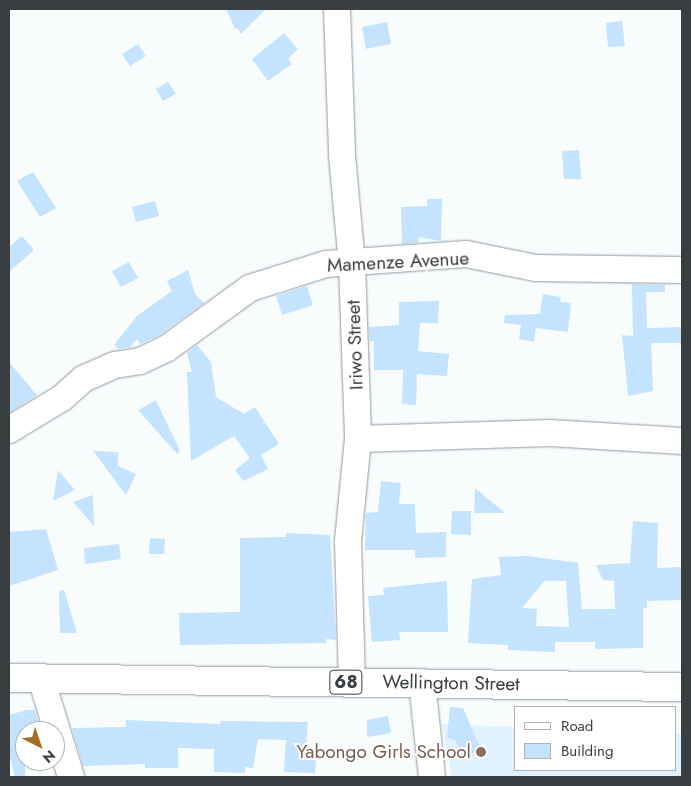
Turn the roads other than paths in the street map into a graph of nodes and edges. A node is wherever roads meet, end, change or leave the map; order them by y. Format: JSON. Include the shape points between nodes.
{"nodes":[{"id":1,"x":337,"y":9,"type":"edge"},
{"id":2,"x":352,"y":264,"type":"junction"},
{"id":3,"x":682,"y":270,"type":"edge"},
{"id":4,"x":9,"y":430,"type":"edge"},
{"id":5,"x":358,"y":439,"type":"junction"},
{"id":6,"x":682,"y":441,"type":"edge"},
{"id":7,"x":9,"y":678,"type":"edge"},
{"id":8,"x":41,"y":678,"type":"junction"},
{"id":9,"x":352,"y":682,"type":"junction"},
{"id":10,"x":422,"y":682,"type":"junction"},
{"id":11,"x":682,"y":687,"type":"edge"},
{"id":12,"x":71,"y":777,"type":"edge"},
{"id":13,"x":432,"y":777,"type":"edge"}],
"edges":[{"from":1,"to":2,"type":"street","name":"Iriwo Street","via":[[342,155]]},
{"from":2,"to":3,"type":"street","name":"Mamenze Avenue","via":[[466,254],[536,268]]},
{"from":2,"to":4,"type":"street","name":"Mamenze Avenue","via":[[326,264],[250,288],[166,348],[140,361],[115,365],[83,379],[62,398]]},
{"from":2,"to":5,"type":"street","name":"Iriwo Street"},
{"from":5,"to":6,"type":"street","via":[[550,432]]},
{"from":5,"to":9,"type":"street","name":"Iriwo Street","via":[[348,541]]},
{"from":7,"to":8,"type":"main road","name":"Wellington Street","number":"68"},
{"from":8,"to":9,"type":"main road","name":"Wellington Street","number":"68"},
{"from":8,"to":12,"type":"street"},
{"from":9,"to":10,"type":"main road","name":"Wellington Street","number":"68"},
{"from":10,"to":11,"type":"main road","name":"Wellington Street","number":"68"},
{"from":10,"to":13,"type":"street"}]}
